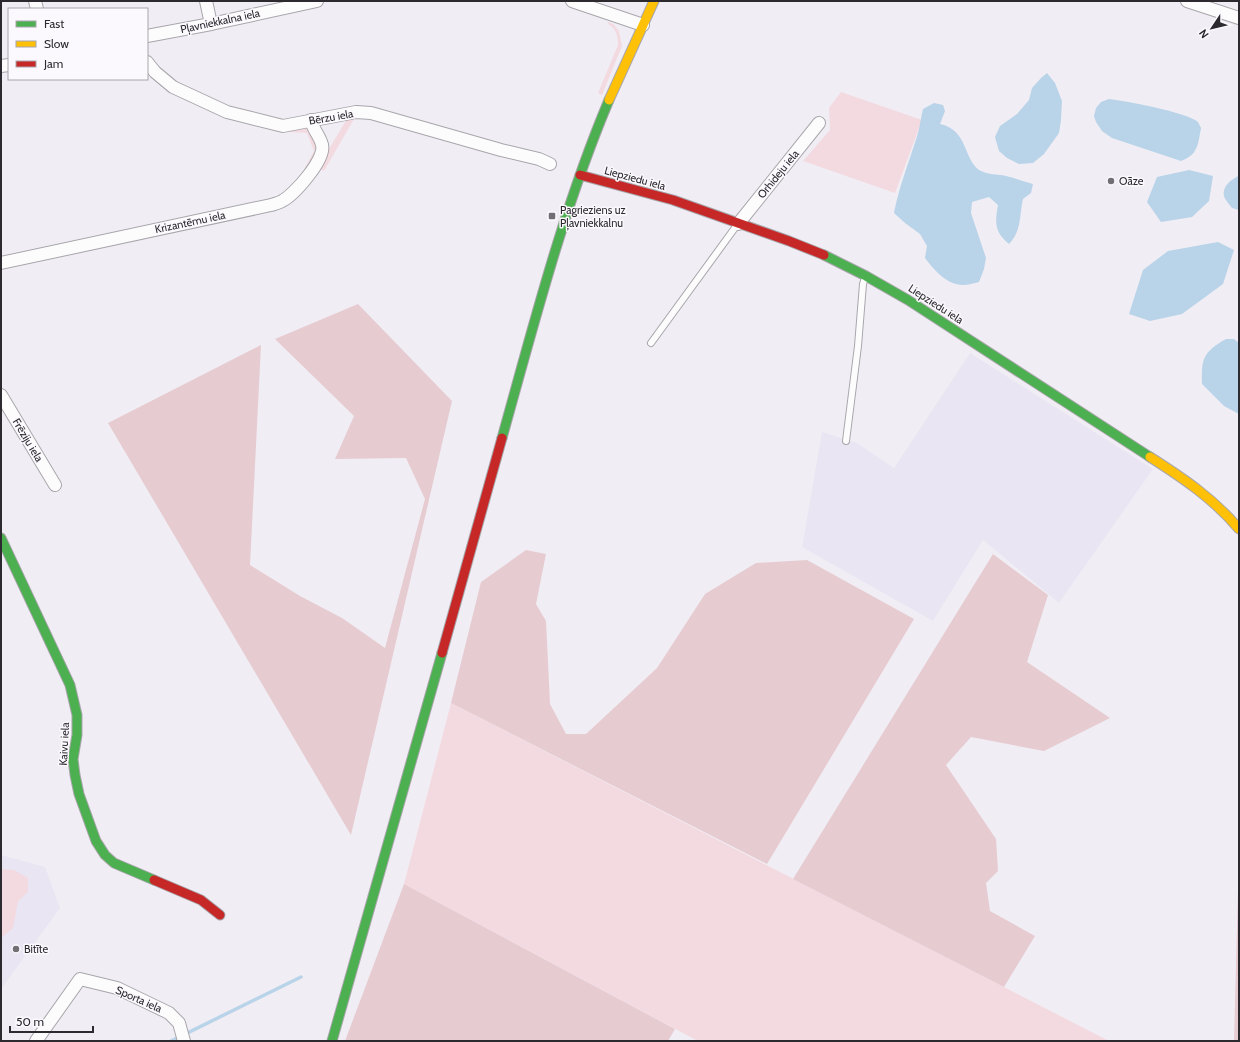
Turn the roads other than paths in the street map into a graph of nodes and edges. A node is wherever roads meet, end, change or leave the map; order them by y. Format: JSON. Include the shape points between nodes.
{"nodes":[{"id":1,"x":206,"y":1,"type":"edge"},
{"id":2,"x":317,"y":1,"type":"edge"},
{"id":3,"x":572,"y":1,"type":"edge"},
{"id":4,"x":654,"y":1,"type":"edge"},
{"id":5,"x":1187,"y":1,"type":"edge"},
{"id":6,"x":1239,"y":18,"type":"edge"},
{"id":7,"x":211,"y":24,"type":"junction"},
{"id":8,"x":642,"y":25,"type":"junction"},
{"id":9,"x":148,"y":36,"type":"edge"},
{"id":10,"x":148,"y":63,"type":"edge"},
{"id":11,"x":311,"y":120,"type":"junction"},
{"id":12,"x":818,"y":123,"type":"dead end"},
{"id":13,"x":550,"y":164,"type":"dead end"},
{"id":14,"x":580,"y":175,"type":"junction"},
{"id":15,"x":738,"y":224,"type":"junction"},
{"id":16,"x":1,"y":263,"type":"edge"},
{"id":17,"x":866,"y":276,"type":"junction"},
{"id":18,"x":651,"y":343,"type":"dead end"},
{"id":19,"x":1,"y":395,"type":"edge"},
{"id":20,"x":846,"y":441,"type":"dead end"},
{"id":21,"x":55,"y":485,"type":"dead end"},
{"id":22,"x":1239,"y":529,"type":"edge"},
{"id":23,"x":1,"y":538,"type":"edge"},
{"id":24,"x":220,"y":915,"type":"dead end"},
{"id":25,"x":36,"y":1041,"type":"edge"},
{"id":26,"x":184,"y":1041,"type":"edge"},
{"id":27,"x":332,"y":1041,"type":"edge"}],
"edges":[{"from":1,"to":7,"type":"street"},
{"from":2,"to":7,"type":"street","name":"Pļavniekkalna iela"},
{"from":3,"to":8,"type":"street"},
{"from":4,"to":8,"type":"street"},
{"from":5,"to":6,"type":"street"},
{"from":7,"to":9,"type":"street","name":"Pļavniekkalna iela"},
{"from":8,"to":14,"type":"street"},
{"from":10,"to":11,"type":"street","name":"Bērzu iela","via":[[173,88],[227,112],[283,126]]},
{"from":11,"to":13,"type":"street","name":"Bērzu iela","via":[[356,112],[371,113]]},
{"from":11,"to":16,"type":"street","name":"Krizantēmu iela","via":[[323,146],[322,154],[309,176],[297,190],[282,201]]},
{"from":12,"to":15,"type":"street","name":"Orhideju iela"},
{"from":14,"to":15,"type":"street","name":"Liepziedu iela","via":[[673,200]]},
{"from":14,"to":27,"type":"street","via":[[549,271]]},
{"from":15,"to":17,"type":"street","name":"Liepziedu iela","via":[[789,241]]},
{"from":15,"to":18,"type":"lane"},
{"from":17,"to":20,"type":"lane","via":[[862,284],[858,346]]},
{"from":17,"to":22,"type":"street","name":"Liepziedu iela","via":[[908,300],[1183,478],[1206,495]]},
{"from":19,"to":21,"type":"street","name":"Frēziju iela"},
{"from":23,"to":24,"type":"street","name":"Kaivu iela","via":[[70,685],[77,715],[73,759],[75,775],[96,841],[114,863],[201,900]]},
{"from":25,"to":26,"type":"street","name":"Sporta iela","via":[[80,979],[117,988],[169,1013],[179,1023]]}]}
